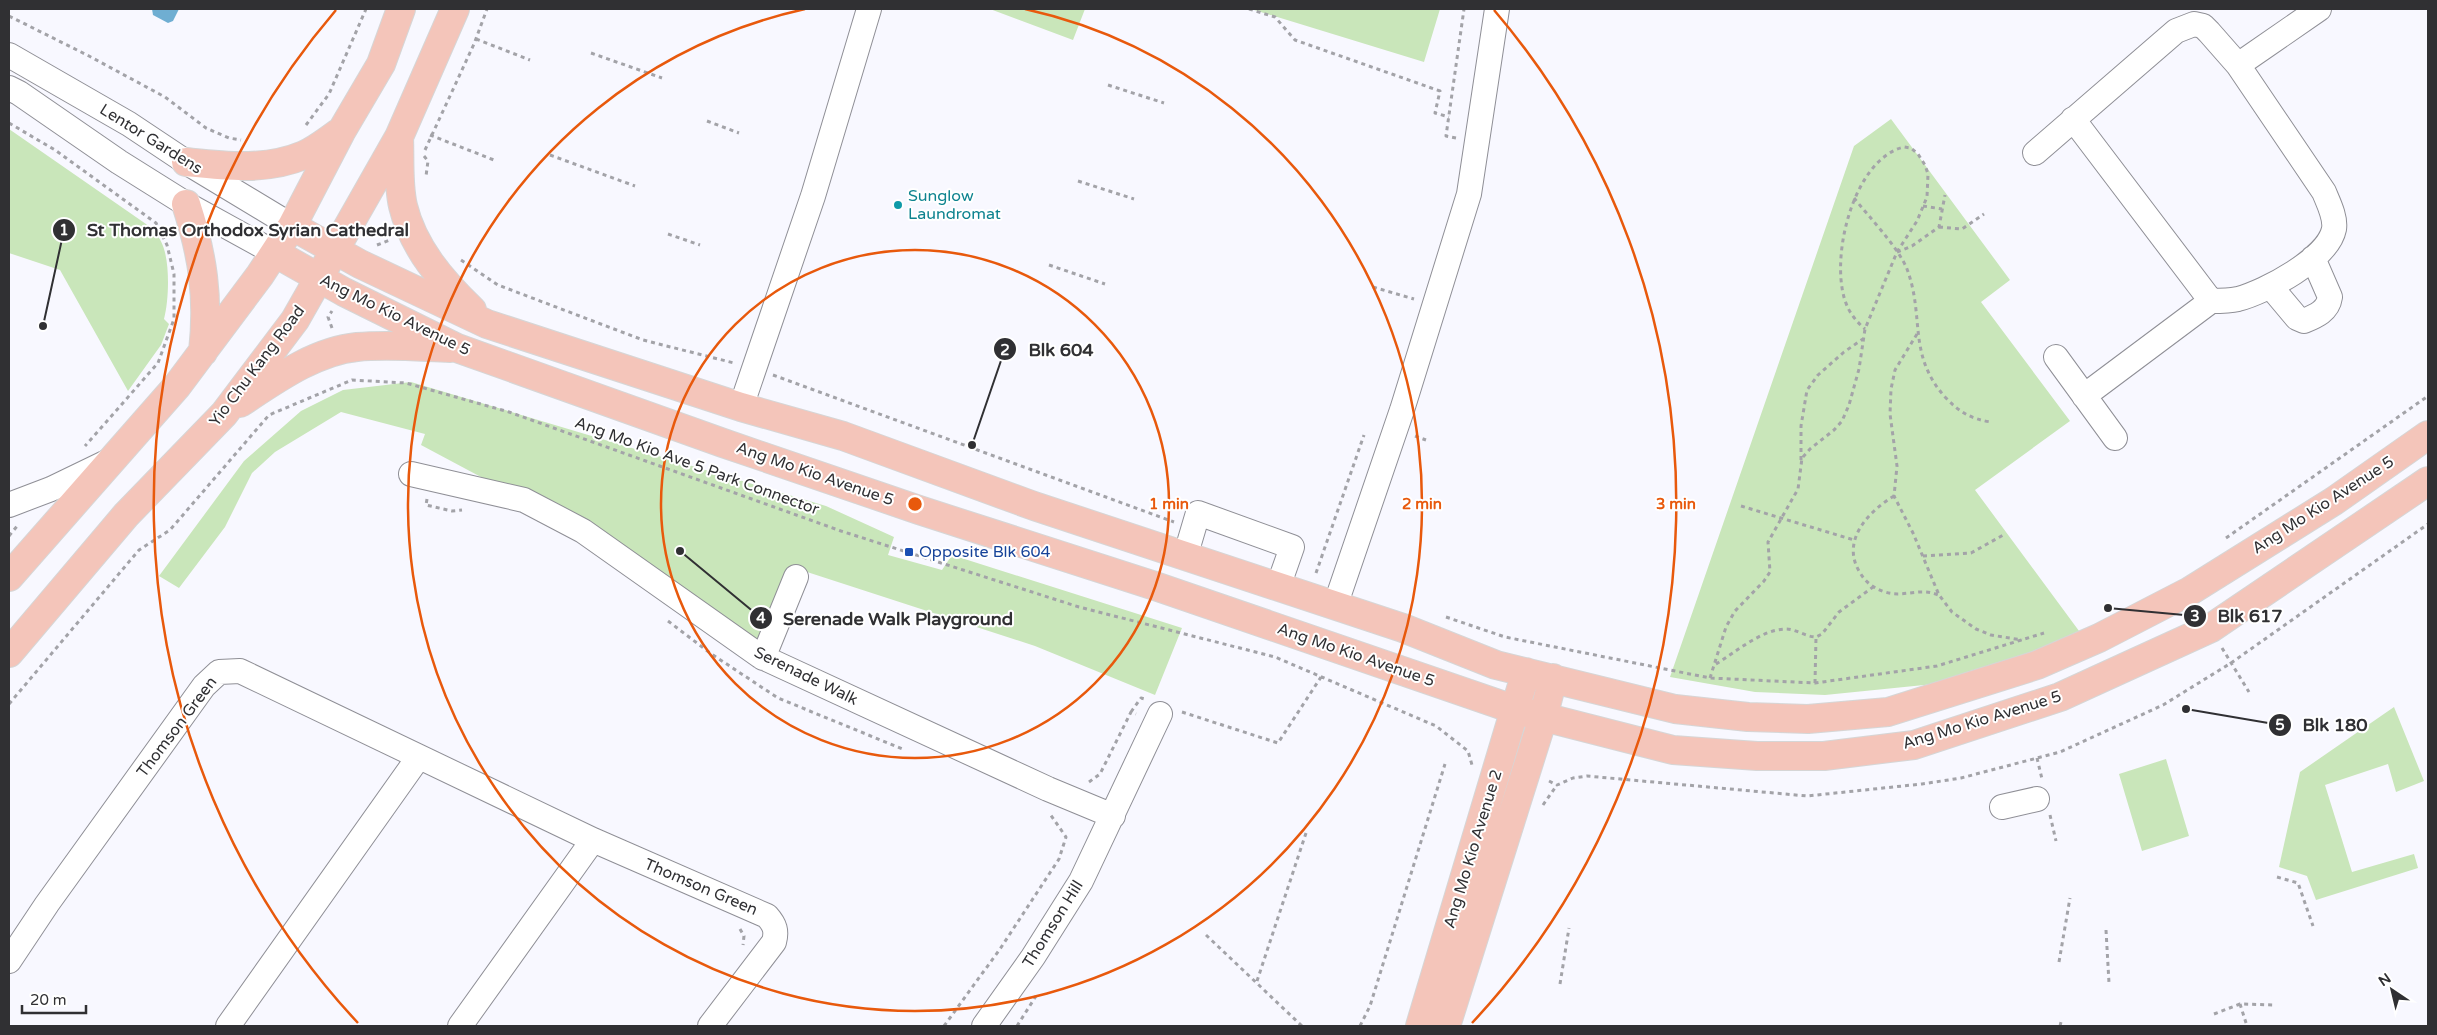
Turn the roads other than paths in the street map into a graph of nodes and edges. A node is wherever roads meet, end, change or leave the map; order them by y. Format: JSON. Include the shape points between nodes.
{"nodes":[{"id":1,"x":402,"y":9,"type":"edge"},
{"id":2,"x":455,"y":9,"type":"edge"},
{"id":3,"x":869,"y":9,"type":"edge"},
{"id":4,"x":1498,"y":9,"type":"edge"},
{"id":5,"x":2319,"y":9,"type":"edge"},
{"id":6,"x":9,"y":55,"type":"edge"},
{"id":7,"x":2238,"y":65,"type":"junction"},
{"id":8,"x":9,"y":88,"type":"edge"},
{"id":9,"x":2074,"y":119,"type":"junction"},
{"id":10,"x":341,"y":132,"type":"junction"},
{"id":11,"x":399,"y":137,"type":"junction"},
{"id":12,"x":2035,"y":153,"type":"dead end"},
{"id":13,"x":186,"y":162,"type":"junction"},
{"id":14,"x":186,"y":204,"type":"junction"},
{"id":15,"x":292,"y":226,"type":"junction"},
{"id":16,"x":334,"y":251,"type":"junction"},
{"id":17,"x":275,"y":253,"type":"junction"},
{"id":18,"x":2313,"y":258,"type":"junction"},
{"id":19,"x":319,"y":278,"type":"junction"},
{"id":20,"x":2271,"y":287,"type":"junction"},
{"id":21,"x":2211,"y":301,"type":"junction"},
{"id":22,"x":487,"y":324,"type":"junction"},
{"id":23,"x":457,"y":348,"type":"junction"},
{"id":24,"x":203,"y":352,"type":"junction"},
{"id":25,"x":2056,"y":357,"type":"dead end"},
{"id":26,"x":2084,"y":396,"type":"junction"},
{"id":27,"x":740,"y":407,"type":"junction"},
{"id":28,"x":224,"y":414,"type":"junction"},
{"id":29,"x":2428,"y":435,"type":"edge"},
{"id":30,"x":2115,"y":438,"type":"dead end"},
{"id":31,"x":114,"y":458,"type":"junction"},
{"id":32,"x":421,"y":477,"type":"road end"},
{"id":33,"x":2428,"y":481,"type":"edge"},
{"id":34,"x":15,"y":514,"type":"edge"},
{"id":35,"x":1185,"y":557,"type":"junction"},
{"id":36,"x":1282,"y":575,"type":"junction"},
{"id":37,"x":9,"y":577,"type":"edge"},
{"id":38,"x":796,"y":577,"type":"dead end"},
{"id":39,"x":1339,"y":594,"type":"junction"},
{"id":40,"x":9,"y":653,"type":"edge"},
{"id":41,"x":763,"y":658,"type":"junction"},
{"id":42,"x":1526,"y":672,"type":"junction"},
{"id":43,"x":1553,"y":678,"type":"junction"},
{"id":44,"x":1516,"y":710,"type":"junction"},
{"id":45,"x":1161,"y":712,"type":"road end"},
{"id":46,"x":1543,"y":718,"type":"junction"},
{"id":47,"x":418,"y":758,"type":"junction"},
{"id":48,"x":2037,"y":799,"type":"dead end"},
{"id":49,"x":2002,"y":807,"type":"dead end"},
{"id":50,"x":1113,"y":816,"type":"junction"},
{"id":51,"x":593,"y":840,"type":"junction"},
{"id":52,"x":1457,"y":947,"type":"junction"},
{"id":53,"x":9,"y":961,"type":"edge"},
{"id":54,"x":714,"y":1025,"type":"edge"},
{"id":55,"x":228,"y":1026,"type":"edge"},
{"id":56,"x":460,"y":1026,"type":"edge"},
{"id":57,"x":984,"y":1026,"type":"edge"},
{"id":58,"x":1420,"y":1026,"type":"edge"},
{"id":59,"x":1446,"y":1026,"type":"edge"}],
"edges":[{"from":1,"to":10,"type":"main road","via":[[381,64]]},
{"from":2,"to":11,"type":"main road","name":"Yio Chu Kang Road"},
{"from":3,"to":27,"type":"street","via":[[813,196]]},
{"from":4,"to":39,"type":"street","via":[[1469,194],[1402,410]]},
{"from":5,"to":7,"type":"street"},
{"from":6,"to":13,"type":"street","name":"Lentor Gardens","via":[[129,124]]},
{"from":7,"to":9,"type":"street","via":[[2203,26],[2187,25]]},
{"from":7,"to":18,"type":"street","via":[[2324,192],[2333,215],[2334,229],[2322,251]]},
{"from":8,"to":14,"type":"street"},
{"from":9,"to":12,"type":"street"},
{"from":9,"to":21,"type":"street"},
{"from":10,"to":13,"type":"main road","via":[[304,155],[273,164],[242,168]]},
{"from":10,"to":15,"type":"main road"},
{"from":11,"to":16,"type":"main road","name":"Yio Chu Kang Road"},
{"from":11,"to":22,"type":"main road","via":[[402,204],[411,231],[431,265],[451,290]]},
{"from":13,"to":15,"type":"street","name":"Lentor Gardens"},
{"from":14,"to":17,"type":"street"},
{"from":14,"to":24,"type":"main road","via":[[197,237],[206,292]]},
{"from":15,"to":16,"type":"main road","name":"Ang Mo Kio Avenue 5"},
{"from":15,"to":17,"type":"main road"},
{"from":16,"to":19,"type":"main road","name":"Yio Chu Kang Road"},
{"from":16,"to":22,"type":"main road","name":"Ang Mo Kio Avenue 5"},
{"from":17,"to":19,"type":"main road","name":"Ang Mo Kio Avenue 5"},
{"from":17,"to":24,"type":"main road"},
{"from":18,"to":20,"type":"street"},
{"from":18,"to":20,"type":"street","via":[[2330,298],[2318,316],[2304,322],[2297,318]]},
{"from":19,"to":23,"type":"main road","name":"Ang Mo Kio Avenue 5"},
{"from":19,"to":28,"type":"main road","name":"Yio Chu Kang Road","via":[[295,320]]},
{"from":20,"to":21,"type":"street","via":[[2235,300]]},
{"from":21,"to":26,"type":"street"},
{"from":22,"to":27,"type":"main road","name":"Ang Mo Kio Avenue 5"},
{"from":23,"to":28,"type":"main road","via":[[357,347],[341,351],[298,365]]},
{"from":23,"to":44,"type":"main road","name":"Ang Mo Kio Avenue 5","via":[[919,510],[1155,586]]},
{"from":24,"to":31,"type":"main road"},
{"from":25,"to":26,"type":"street"},
{"from":26,"to":30,"type":"street"},
{"from":27,"to":35,"type":"main road","name":"Ang Mo Kio Avenue 5","via":[[843,436]]},
{"from":28,"to":40,"type":"main road","name":"Yio Chu Kang Road","via":[[126,515]]},
{"from":29,"to":43,"type":"main road","name":"Ang Mo Kio Avenue 5","via":[[2334,501],[2190,591],[2099,638],[2036,666],[1888,712],[1808,719],[1748,717],[1675,709]]},
{"from":31,"to":34,"type":"street","via":[[51,489]]},
{"from":31,"to":37,"type":"main road"},
{"from":32,"to":41,"type":"street","name":"Serenade Walk","via":[[524,500],[583,531]]},
{"from":33,"to":46,"type":"main road","name":"Ang Mo Kio Avenue 5","via":[[2211,628],[2060,697],[1914,745],[1824,756],[1672,750]]},
{"from":35,"to":36,"type":"main road","name":"Ang Mo Kio Avenue 5"},
{"from":35,"to":36,"type":"street","via":[[1198,513],[1292,547]]},
{"from":36,"to":39,"type":"main road","name":"Ang Mo Kio Avenue 5"},
{"from":38,"to":41,"type":"street"},
{"from":39,"to":42,"type":"main road","name":"Ang Mo Kio Avenue 5","via":[[1403,628],[1496,665]]},
{"from":41,"to":50,"type":"street","name":"Serenade Walk"},
{"from":42,"to":43,"type":"main road","name":"Ang Mo Kio Avenue 5"},
{"from":42,"to":44,"type":"main road","name":"Ang Mo Kio Avenue 2"},
{"from":43,"to":46,"type":"main road","name":"Ang Mo Kio Avenue 2"},
{"from":44,"to":46,"type":"main road","name":"Ang Mo Kio Avenue 5"},
{"from":44,"to":52,"type":"main road","name":"Ang Mo Kio Avenue 2"},
{"from":45,"to":50,"type":"street"},
{"from":46,"to":52,"type":"main road","name":"Ang Mo Kio Avenue 2"},
{"from":47,"to":51,"type":"street","name":"Thomson Green"},
{"from":47,"to":53,"type":"street","name":"Thomson Green","via":[[240,671],[219,672],[204,686],[46,904]]},
{"from":47,"to":55,"type":"street"},
{"from":48,"to":49,"type":"street"},
{"from":50,"to":57,"type":"street","name":"Thomson Hill","via":[[1076,888]]},
{"from":51,"to":54,"type":"street","name":"Thomson Green","via":[[762,913],[775,926],[774,942]]},
{"from":51,"to":56,"type":"street"},
{"from":52,"to":58,"type":"main road","name":"Ang Mo Kio Avenue 2"},
{"from":52,"to":59,"type":"main road","name":"Ang Mo Kio Avenue 2"}]}
